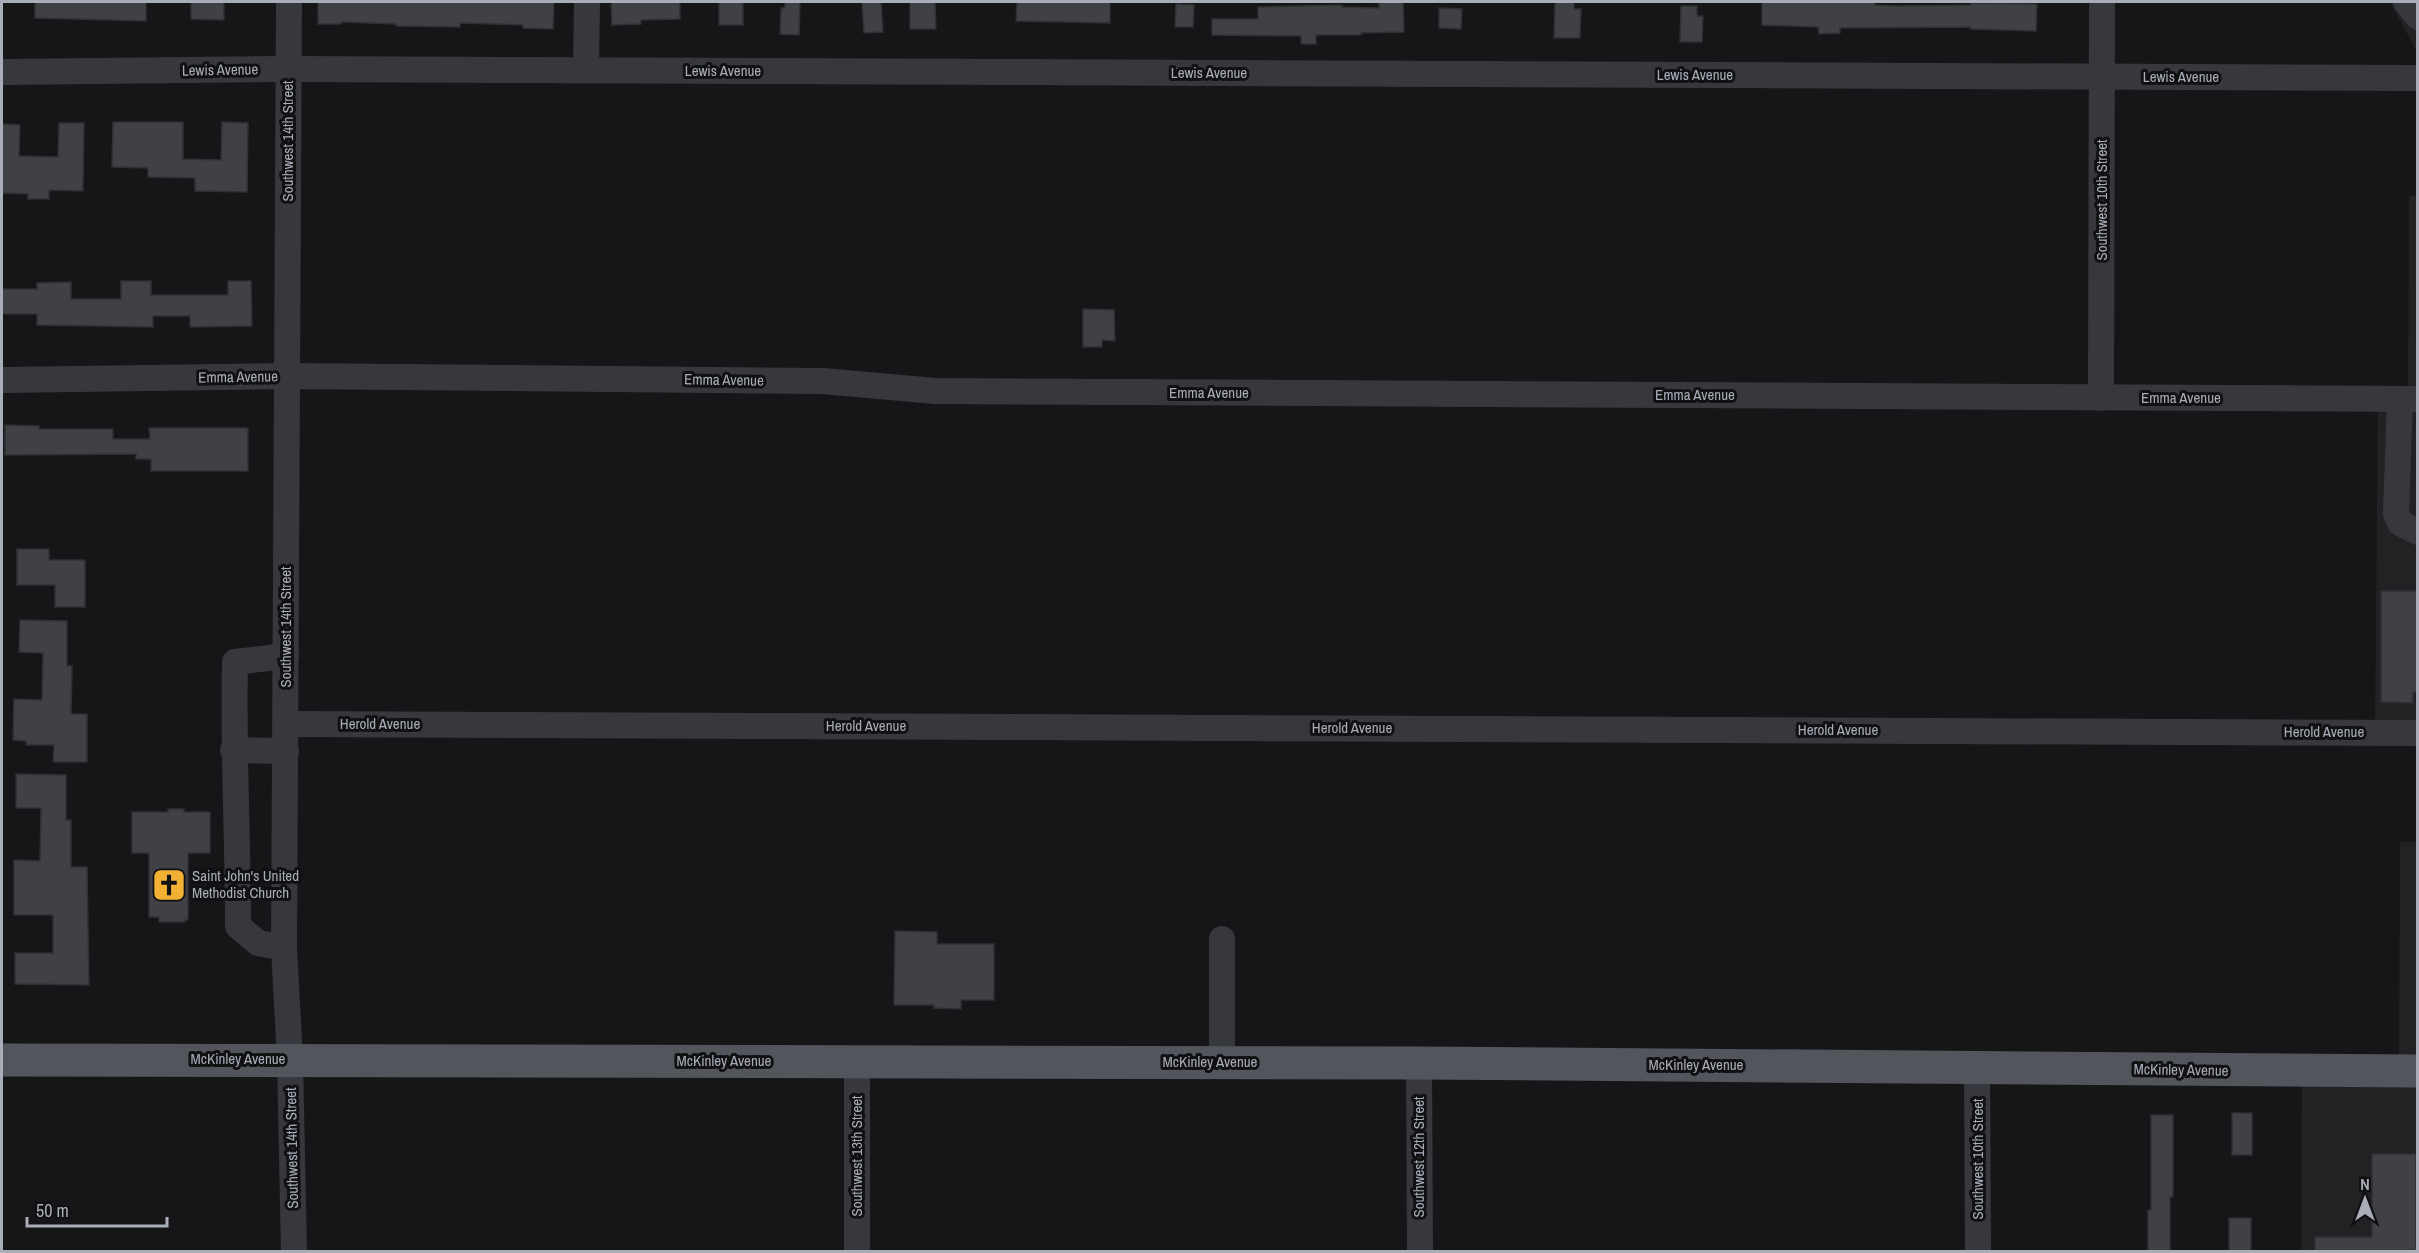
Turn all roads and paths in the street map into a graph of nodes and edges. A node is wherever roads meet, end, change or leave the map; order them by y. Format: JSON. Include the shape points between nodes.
{"nodes":[{"id":1,"x":289,"y":2,"type":"edge"},
{"id":2,"x":586,"y":2,"type":"edge"},
{"id":3,"x":2102,"y":2,"type":"edge"},
{"id":4,"x":2406,"y":2,"type":"edge"},
{"id":5,"x":2418,"y":17,"type":"edge"},
{"id":6,"x":289,"y":69,"type":"junction"},
{"id":7,"x":586,"y":70,"type":"junction"},
{"id":8,"x":2,"y":72,"type":"edge"},
{"id":9,"x":2102,"y":77,"type":"junction"},
{"id":10,"x":2418,"y":78,"type":"edge"},
{"id":11,"x":287,"y":376,"type":"junction"},
{"id":12,"x":2,"y":380,"type":"edge"},
{"id":13,"x":2101,"y":398,"type":"junction"},
{"id":14,"x":2409,"y":399,"type":"edge"},
{"id":15,"x":2408,"y":425,"type":"edge"},
{"id":16,"x":2418,"y":532,"type":"edge"},
{"id":17,"x":286,"y":656,"type":"junction"},
{"id":18,"x":286,"y":724,"type":"junction"},
{"id":19,"x":2418,"y":733,"type":"edge"},
{"id":20,"x":233,"y":750,"type":"junction"},
{"id":21,"x":286,"y":751,"type":"junction"},
{"id":22,"x":1222,"y":939,"type":"dead end"},
{"id":23,"x":284,"y":948,"type":"junction"},
{"id":24,"x":290,"y":1059,"type":"junction"},
{"id":25,"x":2,"y":1060,"type":"edge"},
{"id":26,"x":857,"y":1061,"type":"junction"},
{"id":27,"x":1222,"y":1062,"type":"junction"},
{"id":28,"x":1419,"y":1063,"type":"junction"},
{"id":29,"x":1977,"y":1067,"type":"junction"},
{"id":30,"x":2418,"y":1071,"type":"edge"},
{"id":31,"x":294,"y":1251,"type":"edge"},
{"id":32,"x":857,"y":1251,"type":"edge"},
{"id":33,"x":1420,"y":1251,"type":"edge"},
{"id":34,"x":1978,"y":1251,"type":"edge"}],
"edges":[{"from":1,"to":6,"type":"street","name":"Southwest 14th Street"},
{"from":2,"to":7,"type":"street"},
{"from":3,"to":9,"type":"street","name":"Southwest 10th Street"},
{"from":4,"to":5,"type":"street"},
{"from":6,"to":7,"type":"street","name":"Lewis Avenue"},
{"from":6,"to":8,"type":"street","name":"Lewis Avenue"},
{"from":6,"to":11,"type":"street","name":"Southwest 14th Street"},
{"from":7,"to":9,"type":"street","name":"Lewis Avenue"},
{"from":9,"to":10,"type":"street","name":"Lewis Avenue"},
{"from":9,"to":13,"type":"street","name":"Southwest 10th Street"},
{"from":11,"to":12,"type":"street","name":"Emma Avenue"},
{"from":11,"to":13,"type":"street","name":"Emma Avenue","via":[[824,381],[935,391]]},
{"from":11,"to":17,"type":"street","name":"Southwest 14th Street"},
{"from":13,"to":14,"type":"street","name":"Emma Avenue"},
{"from":14,"to":15,"type":"street"},
{"from":15,"to":16,"type":"street","via":[[2396,514],[2400,523]]},
{"from":17,"to":18,"type":"street","name":"Southwest 14th Street"},
{"from":17,"to":20,"type":"street","via":[[235,662]]},
{"from":18,"to":19,"type":"street","name":"Herold Avenue"},
{"from":18,"to":21,"type":"street","name":"Southwest 14th Street"},
{"from":20,"to":21,"type":"street"},
{"from":20,"to":23,"type":"street","via":[[238,926],[258,943]]},
{"from":21,"to":23,"type":"street","name":"Southwest 14th Street"},
{"from":22,"to":27,"type":"street"},
{"from":23,"to":24,"type":"street","name":"Southwest 14th Street"},
{"from":24,"to":25,"type":"main road","name":"McKinley Avenue"},
{"from":24,"to":26,"type":"main road","name":"McKinley Avenue"},
{"from":24,"to":31,"type":"street","name":"Southwest 14th Street"},
{"from":26,"to":27,"type":"main road","name":"McKinley Avenue"},
{"from":26,"to":32,"type":"street","name":"Southwest 13th Street"},
{"from":27,"to":28,"type":"main road","name":"McKinley Avenue"},
{"from":28,"to":29,"type":"main road","name":"McKinley Avenue"},
{"from":28,"to":33,"type":"street","name":"Southwest 12th Street"},
{"from":29,"to":30,"type":"main road","name":"McKinley Avenue"},
{"from":29,"to":34,"type":"street","name":"Southwest 10th Street"}]}
